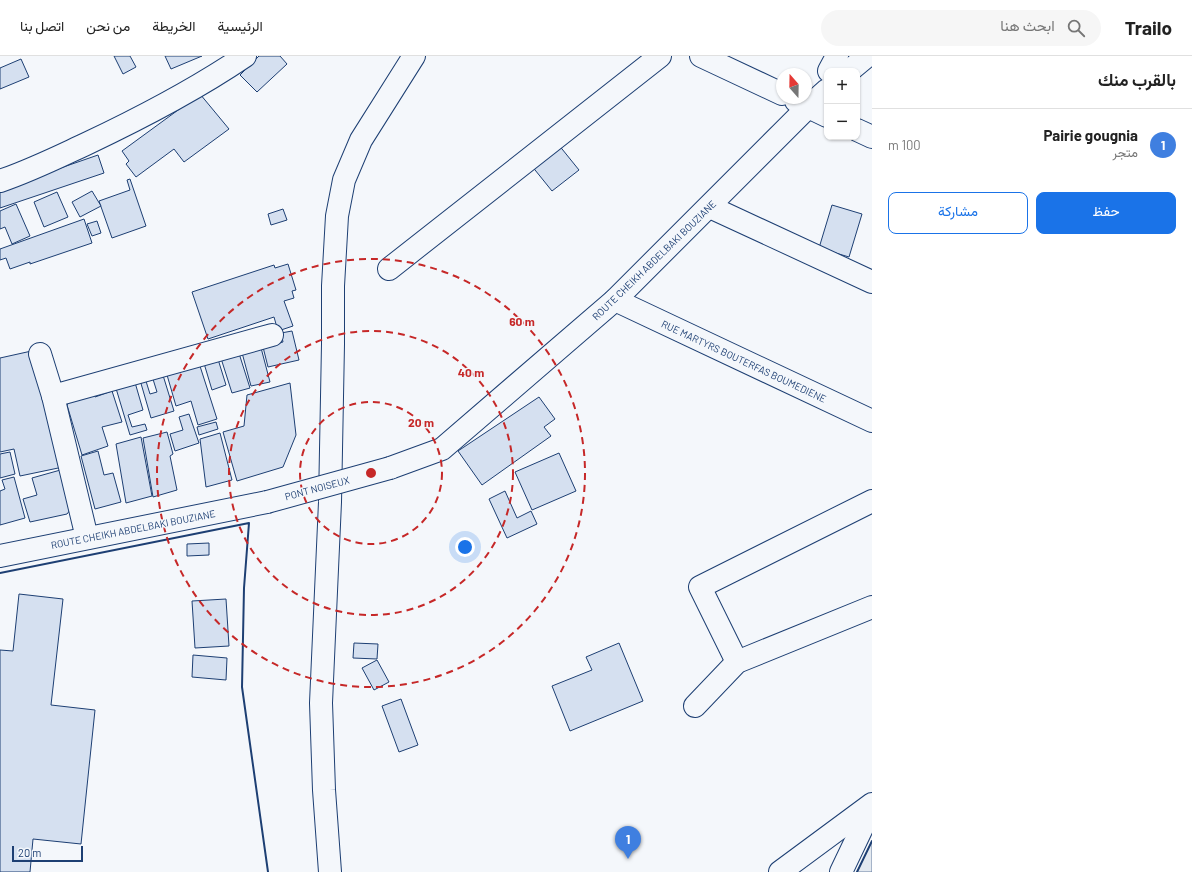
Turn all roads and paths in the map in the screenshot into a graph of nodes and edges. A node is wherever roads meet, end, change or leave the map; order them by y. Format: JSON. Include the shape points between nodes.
{"nodes":[{"id":1,"x":246,"y":56,"type":"edge"},
{"id":2,"x":414,"y":56,"type":"edge"},
{"id":3,"x":660,"y":56,"type":"edge"},
{"id":4,"x":701,"y":56,"type":"edge"},
{"id":5,"x":837,"y":56,"type":"edge"},
{"id":6,"x":867,"y":56,"type":"edge"},
{"id":7,"x":831,"y":68,"type":"edge"},
{"id":8,"x":853,"y":68,"type":"edge"},
{"id":9,"x":824,"y":79,"type":"edge"},
{"id":10,"x":776,"y":91,"type":"edge"},
{"id":11,"x":824,"y":93,"type":"edge"},
{"id":12,"x":808,"y":107,"type":"edge"},
{"id":13,"x":860,"y":131,"type":"edge"},
{"id":14,"x":872,"y":137,"type":"edge"},
{"id":15,"x":0,"y":181,"type":"edge"},
{"id":16,"x":710,"y":207,"type":"junction"},
{"id":17,"x":390,"y":269,"type":"dead end"},
{"id":18,"x":872,"y":282,"type":"edge"},
{"id":19,"x":616,"y":300,"type":"junction"},
{"id":20,"x":272,"y":335,"type":"dead end"},
{"id":21,"x":40,"y":354,"type":"dead end"},
{"id":22,"x":53,"y":396,"type":"junction"},
{"id":23,"x":872,"y":421,"type":"edge"},
{"id":24,"x":390,"y":468,"type":"joint"},
{"id":25,"x":872,"y":501,"type":"edge"},
{"id":26,"x":266,"y":502,"type":"joint"},
{"id":27,"x":87,"y":538,"type":"junction"},
{"id":28,"x":0,"y":556,"type":"edge"},
{"id":29,"x":872,"y":607,"type":"edge"},
{"id":30,"x":738,"y":662,"type":"junction"},
{"id":31,"x":695,"y":706,"type":"dead end"},
{"id":32,"x":872,"y":805,"type":"edge"},
{"id":33,"x":330,"y":872,"type":"edge"},
{"id":34,"x":780,"y":872,"type":"edge"},
{"id":35,"x":841,"y":872,"type":"edge"}],
"edges":[{"from":1,"to":15,"type":"street","via":[[173,101],[122,127]]},
{"from":2,"to":33,"type":"street","via":[[361,140],[344,180],[337,216],[333,286],[330,502],[321,703]]},
{"from":3,"to":17,"type":"street"},
{"from":4,"to":10,"type":"street"},
{"from":5,"to":7,"type":"street"},
{"from":6,"to":8,"type":"street"},
{"from":9,"to":12,"type":"street"},
{"from":11,"to":12,"type":"street","name":"ROUTE CHEIKH ABDELBAKI BOUZIANE"},
{"from":12,"to":16,"type":"street","name":"ROUTE CHEIKH ABDELBAKI BOUZIANE"},
{"from":13,"to":14,"type":"street"},
{"from":16,"to":18,"type":"street"},
{"from":16,"to":19,"type":"street","name":"ROUTE CHEIKH ABDELBAKI BOUZIANE"},
{"from":19,"to":23,"type":"street","name":"RUE MARTYRS BOUTERFAS BOUMEDIENE"},
{"from":19,"to":24,"type":"street","name":"ROUTE CHEIKH ABDELBAKI BOUZIANE","via":[[442,449]]},
{"from":20,"to":22,"type":"street"},
{"from":21,"to":22,"type":"street"},
{"from":22,"to":27,"type":"street"},
{"from":24,"to":26,"type":"street","name":"PONT NOISEUX","bridge":true},
{"from":25,"to":30,"type":"street","via":[[700,587]]},
{"from":26,"to":27,"type":"street","name":"ROUTE CHEIKH ABDELBAKI BOUZIANE"},
{"from":27,"to":28,"type":"street","name":"ROUTE CHEIKH ABDELBAKI BOUZIANE"},
{"from":29,"to":30,"type":"street"},
{"from":30,"to":31,"type":"street"},
{"from":32,"to":34,"type":"street"},
{"from":32,"to":35,"type":"street"}]}
